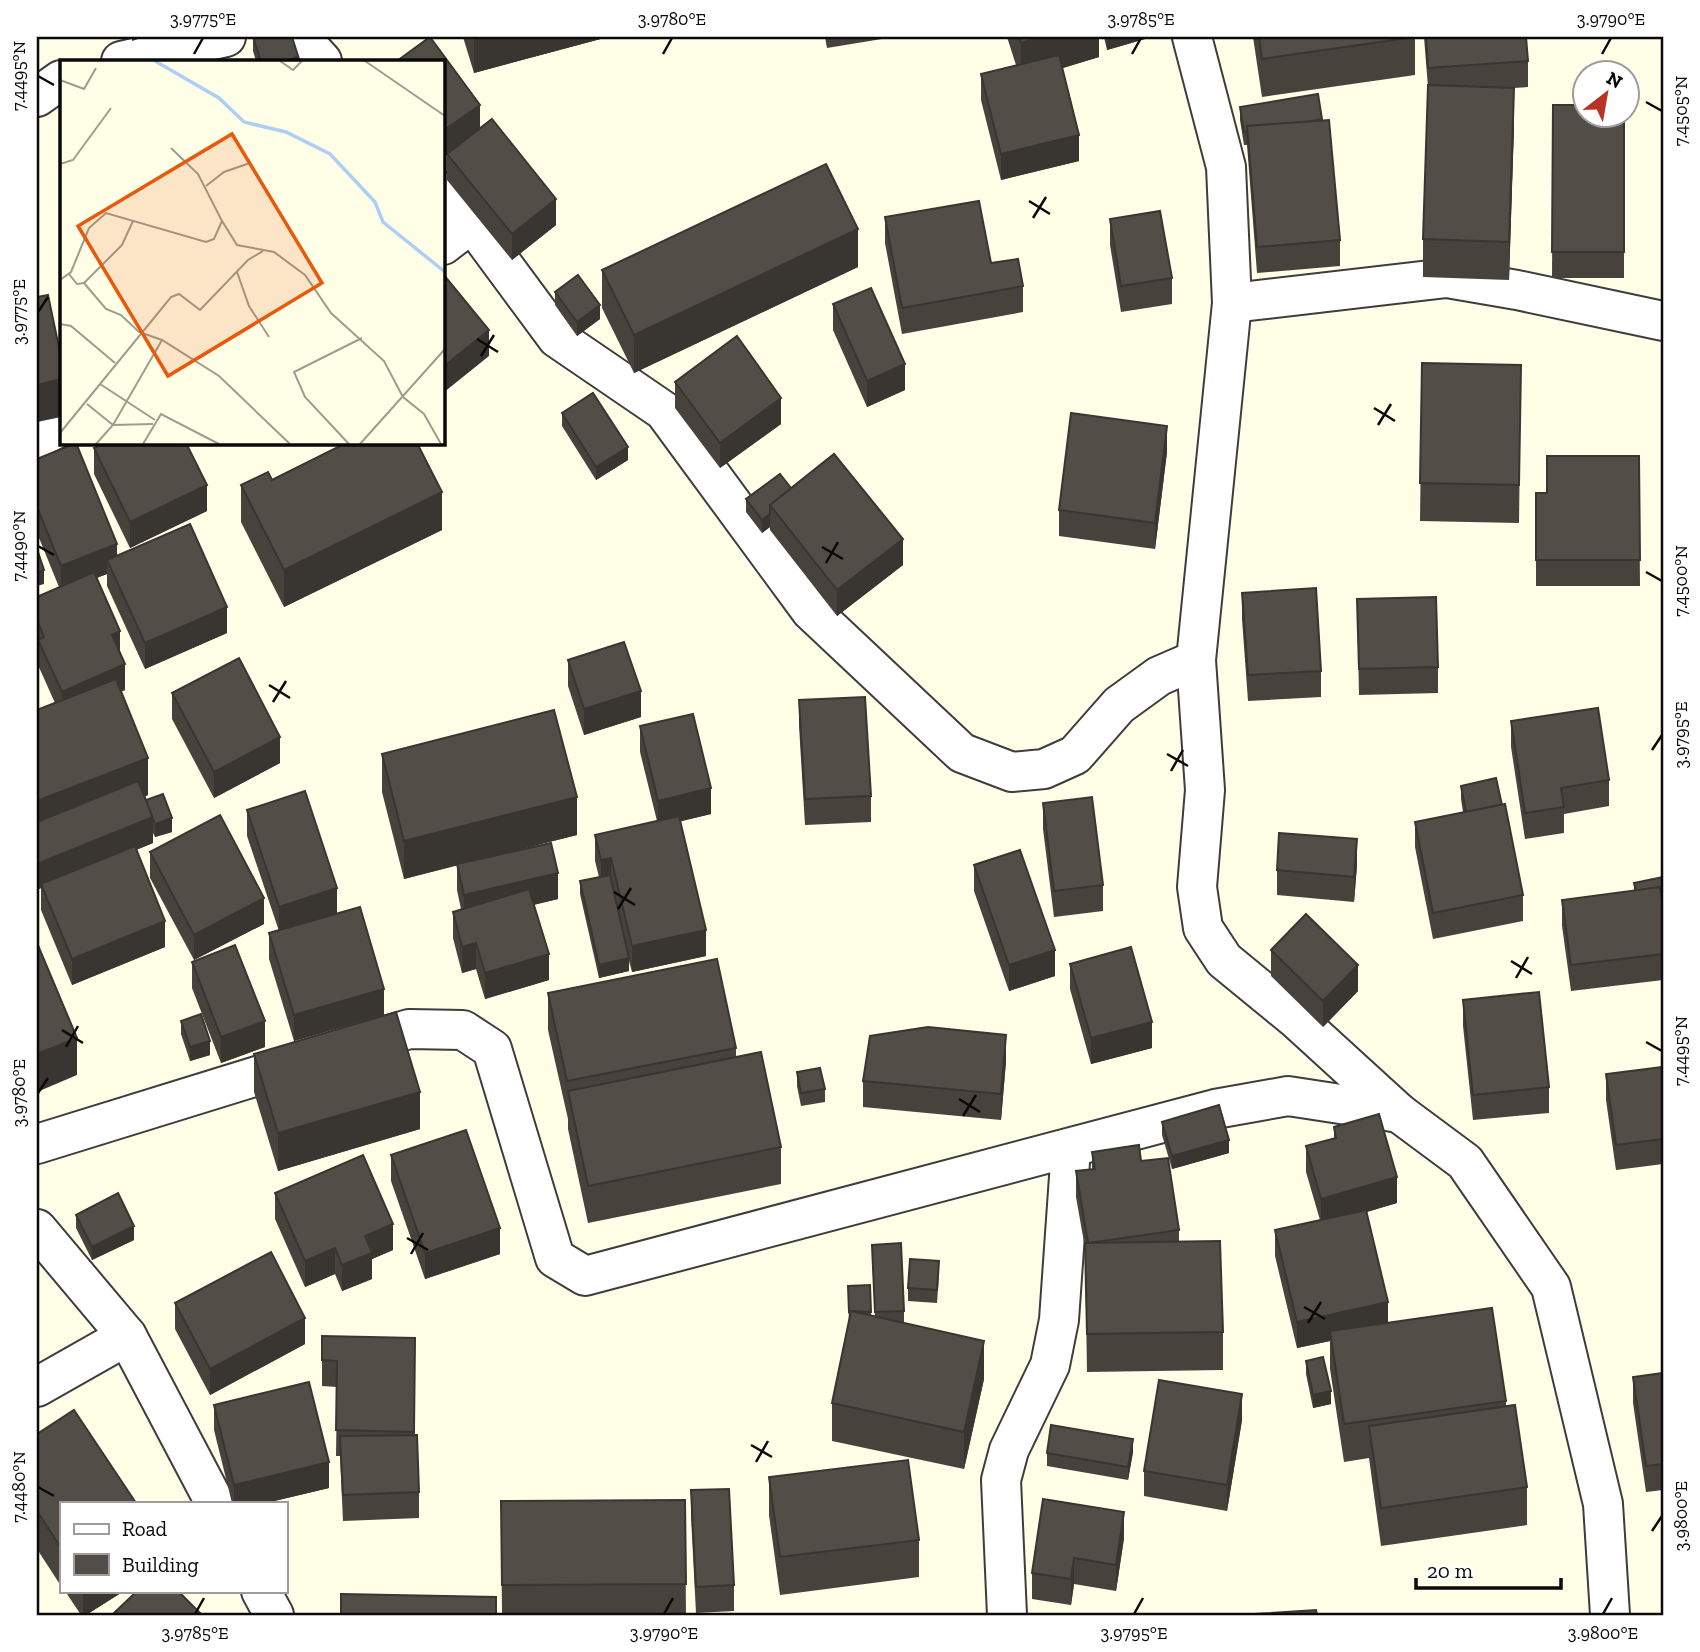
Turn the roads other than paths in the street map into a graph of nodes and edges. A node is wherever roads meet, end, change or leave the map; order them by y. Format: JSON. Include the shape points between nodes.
{"nodes":[{"id":1,"x":226,"y":37,"type":"edge"},
{"id":2,"x":300,"y":37,"type":"edge"},
{"id":3,"x":1192,"y":37,"type":"edge"},
{"id":4,"x":125,"y":60,"type":"edge"},
{"id":5,"x":321,"y":60,"type":"edge"},
{"id":6,"x":60,"y":81,"type":"edge"},
{"id":7,"x":37,"y":97,"type":"edge"},
{"id":8,"x":444,"y":195,"type":"edge"},
{"id":9,"x":457,"y":234,"type":"edge"},
{"id":10,"x":1232,"y":303,"type":"junction"},
{"id":11,"x":1663,"y":321,"type":"edge"},
{"id":12,"x":60,"y":427,"type":"edge"},
{"id":13,"x":37,"y":439,"type":"edge"},
{"id":14,"x":1196,"y":660,"type":"junction"},
{"id":15,"x":1399,"y":1113,"type":"junction"},
{"id":16,"x":37,"y":1144,"type":"edge"},
{"id":17,"x":1071,"y":1148,"type":"junction"},
{"id":18,"x":37,"y":1229,"type":"edge"},
{"id":19,"x":127,"y":1336,"type":"junction"},
{"id":20,"x":37,"y":1387,"type":"edge"},
{"id":21,"x":214,"y":1502,"type":"edge"},
{"id":22,"x":262,"y":1592,"type":"edge"},
{"id":23,"x":274,"y":1615,"type":"edge"},
{"id":24,"x":1006,"y":1615,"type":"edge"},
{"id":25,"x":1610,"y":1615,"type":"edge"}],
"edges":[{"from":1,"to":4,"type":"street"},
{"from":2,"to":5,"type":"street"},
{"from":3,"to":10,"type":"street","via":[[1226,167]]},
{"from":6,"to":7,"type":"street"},
{"from":8,"to":9,"type":"street"},
{"from":9,"to":14,"type":"street","via":[[557,338],[664,411],[811,611],[962,753],[1012,772],[1044,769],[1075,755],[1119,705],[1159,676]]},
{"from":10,"to":11,"type":"street","via":[[1447,278]]},
{"from":10,"to":14,"type":"street"},
{"from":12,"to":13,"type":"street"},
{"from":14,"to":15,"type":"street","via":[[1205,790],[1197,887],[1203,928],[1224,960]]},
{"from":15,"to":17,"type":"street","via":[[1288,1096],[1215,1109]]},
{"from":15,"to":25,"type":"street","via":[[1465,1162],[1551,1287],[1603,1503]]},
{"from":16,"to":17,"type":"street","via":[[409,1029],[463,1030],[492,1049],[555,1258],[585,1276]]},
{"from":17,"to":24,"type":"street","via":[[1059,1320],[1050,1365],[1009,1450],[1002,1480]]},
{"from":18,"to":19,"type":"street"},
{"from":19,"to":20,"type":"street"},
{"from":19,"to":21,"type":"street"},
{"from":22,"to":23,"type":"street"}]}
